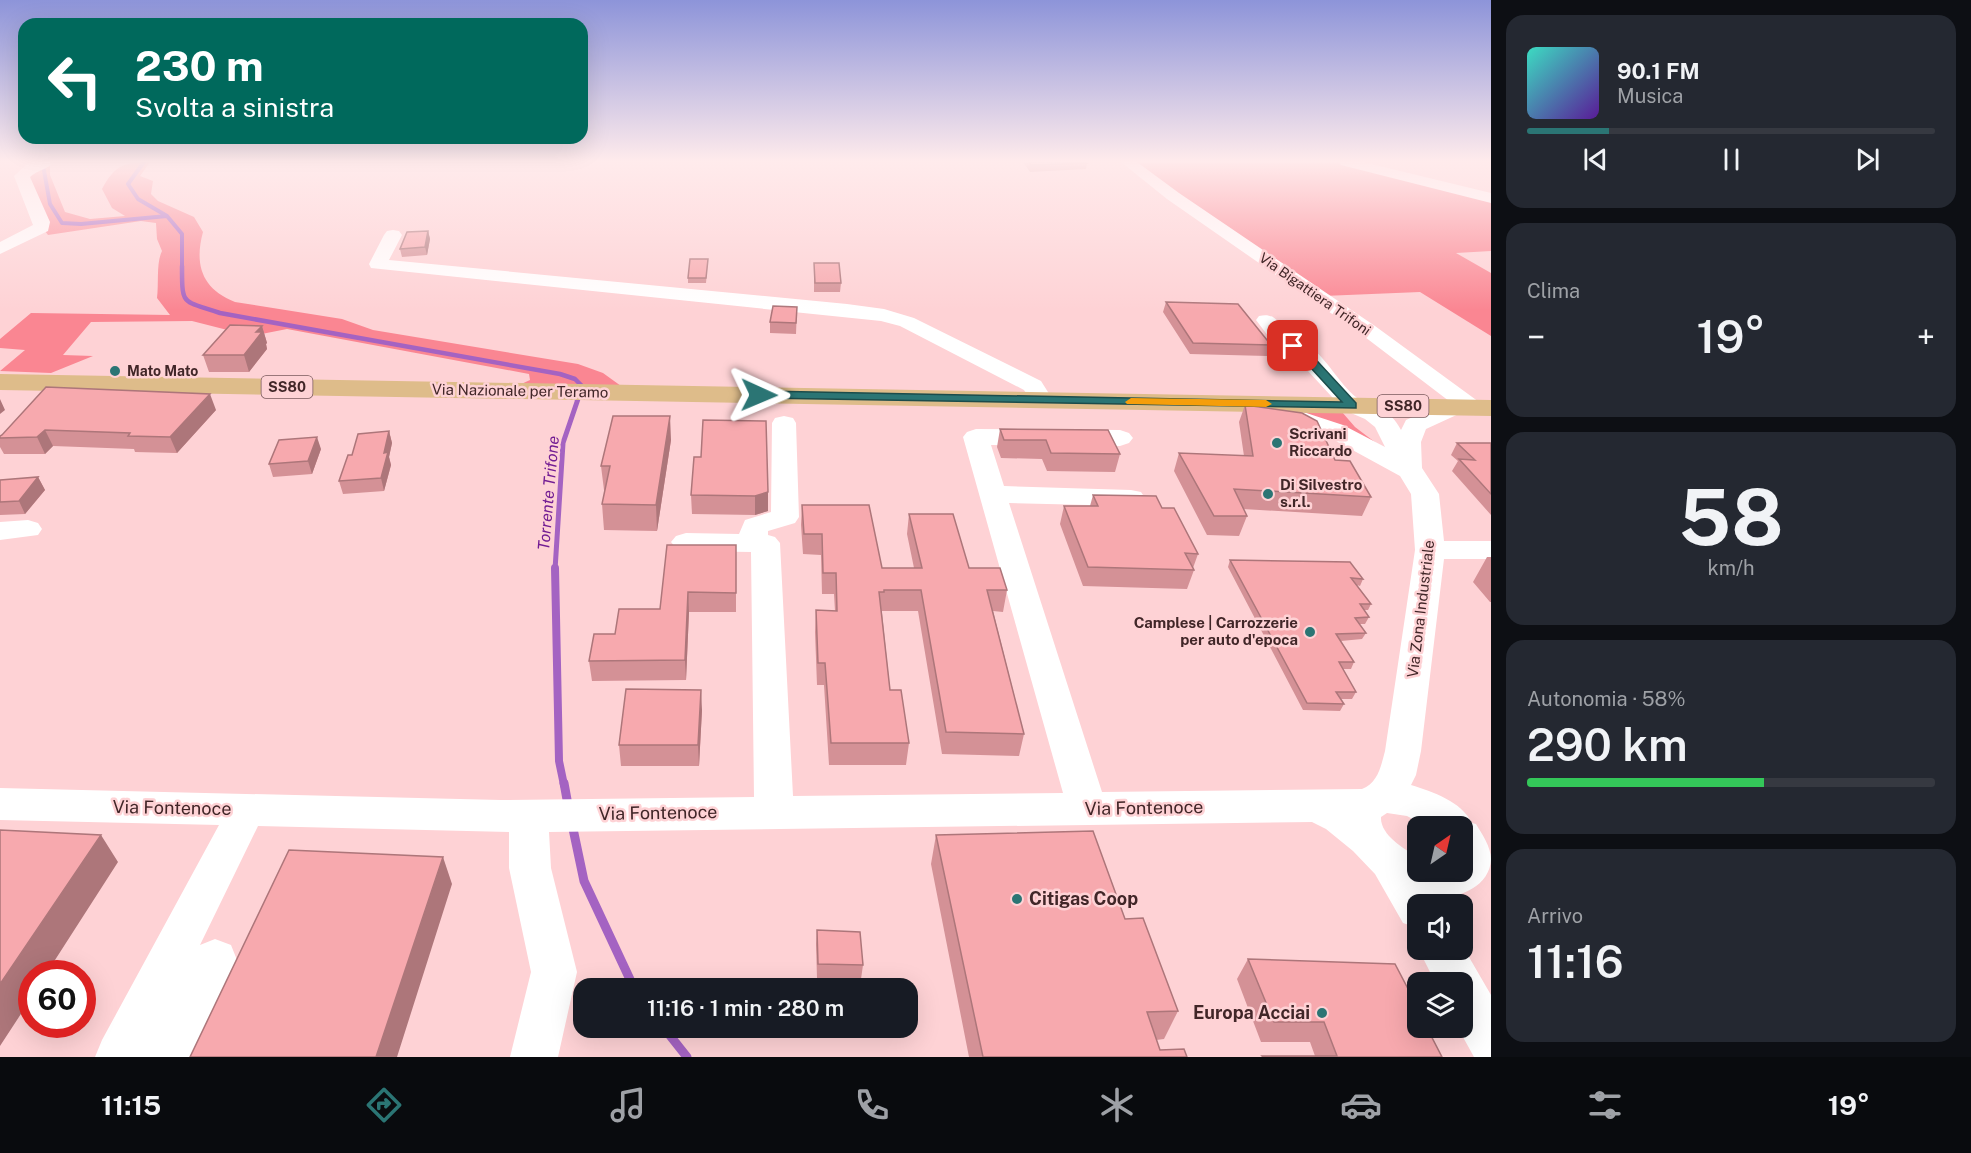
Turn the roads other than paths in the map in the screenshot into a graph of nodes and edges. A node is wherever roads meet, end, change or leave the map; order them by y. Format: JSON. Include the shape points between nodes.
{"nodes":[{"id":1,"x":37,"y":211,"type":"edge"},
{"id":2,"x":1195,"y":211,"type":"edge"},
{"id":3,"x":393,"y":235,"type":"dead end"},
{"id":4,"x":0,"y":249,"type":"edge"},
{"id":5,"x":1266,"y":320,"type":"dead end"},
{"id":6,"x":0,"y":382,"type":"edge"},
{"id":7,"x":55,"y":382,"type":"junction"},
{"id":8,"x":1041,"y":400,"type":"junction"},
{"id":9,"x":1221,"y":403,"type":"junction"},
{"id":10,"x":1352,"y":405,"type":"junction"},
{"id":11,"x":33,"y":406,"type":"edge"},
{"id":12,"x":1472,"y":407,"type":"edge"},
{"id":13,"x":784,"y":423,"type":"dead end"},
{"id":14,"x":1120,"y":438,"type":"dead end"},
{"id":15,"x":1410,"y":471,"type":"junction"},
{"id":16,"x":992,"y":494,"type":"junction"},
{"id":17,"x":1147,"y":498,"type":"edge"},
{"id":18,"x":28,"y":529,"type":"dead end"},
{"id":19,"x":0,"y":531,"type":"edge"},
{"id":20,"x":685,"y":533,"type":"dead end"},
{"id":21,"x":753,"y":534,"type":"junction"},
{"id":22,"x":1430,"y":549,"type":"junction"},
{"id":23,"x":1491,"y":550,"type":"edge"},
{"id":24,"x":1403,"y":751,"type":"junction"},
{"id":25,"x":0,"y":804,"type":"edge"},
{"id":26,"x":1087,"y":808,"type":"junction"},
{"id":27,"x":247,"y":810,"type":"junction"},
{"id":28,"x":774,"y":812,"type":"junction"},
{"id":29,"x":532,"y":815,"type":"junction"},
{"id":30,"x":1440,"y":816,"type":"edge"},
{"id":31,"x":1441,"y":816,"type":"edge"},
{"id":32,"x":1376,"y":826,"type":"junction"},
{"id":33,"x":1407,"y":860,"type":"edge"},
{"id":34,"x":1410,"y":894,"type":"edge"},
{"id":35,"x":215,"y":960,"type":"dead end"},
{"id":36,"x":1454,"y":968,"type":"edge"},
{"id":37,"x":1491,"y":1041,"type":"edge"},
{"id":38,"x":119,"y":1057,"type":"edge"},
{"id":39,"x":169,"y":1057,"type":"edge"},
{"id":40,"x":534,"y":1057,"type":"edge"}],
"edges":[{"from":1,"to":4,"type":"street","via":[[42,227]]},
{"from":2,"to":12,"type":"street","name":"Via Bigattiera Trifoni"},
{"from":3,"to":8,"type":"street","via":[[378,264],[884,315],[921,328],[1033,386]]},
{"from":5,"to":10,"type":"street","via":[[1282,339],[1304,353]]},
{"from":6,"to":7,"type":"main road","name":"Via Nazionale per Teramo","number":"SS80"},
{"from":7,"to":8,"type":"main road","name":"Via Nazionale per Teramo","number":"SS80"},
{"from":7,"to":11,"type":"street"},
{"from":8,"to":9,"type":"main road","name":"Via Nazionale per Teramo","number":"SS80"},
{"from":9,"to":10,"type":"main road","name":"Via Nazionale per Teramo","number":"SS80"},
{"from":9,"to":15,"type":"street","via":[[1314,422],[1354,439]]},
{"from":10,"to":12,"type":"main road","name":"Via Nazionale per Teramo","number":"SS80"},
{"from":10,"to":15,"type":"street","via":[[1352,418]]},
{"from":12,"to":15,"type":"street","via":[[1415,425],[1408,442]]},
{"from":13,"to":21,"type":"street","via":[[785,517]]},
{"from":14,"to":16,"type":"street","via":[[976,437]]},
{"from":15,"to":22,"type":"street","name":"Via Zona Industriale","via":[[1425,494]]},
{"from":16,"to":17,"type":"street"},
{"from":16,"to":26,"type":"street"},
{"from":18,"to":19,"type":"street"},
{"from":20,"to":21,"type":"street"},
{"from":21,"to":28,"type":"street","via":[[765,543]]},
{"from":22,"to":23,"type":"street"},
{"from":22,"to":24,"type":"street","name":"Via Zona Industriale"},
{"from":24,"to":31,"type":"street","name":"Via Zona Industriale","via":[[1409,775]]},
{"from":24,"to":32,"type":"street","name":"Via Zona Industriale"},
{"from":25,"to":27,"type":"street","name":"Via Fontenoce"},
{"from":26,"to":28,"type":"street","name":"Via Fontenoce"},
{"from":26,"to":32,"type":"street","name":"Via Fontenoce","via":[[1316,806]]},
{"from":27,"to":29,"type":"street","name":"Via Fontenoce"},
{"from":27,"to":38,"type":"street"},
{"from":28,"to":29,"type":"street","name":"Via Fontenoce"},
{"from":29,"to":40,"type":"street","via":[[530,868],[554,972]]},
{"from":30,"to":32,"type":"street","name":"Via Fontenoce","via":[[1398,798]]},
{"from":32,"to":33,"type":"street"},
{"from":32,"to":34,"type":"street"},
{"from":35,"to":39,"type":"street"},
{"from":36,"to":37,"type":"street"}]}
